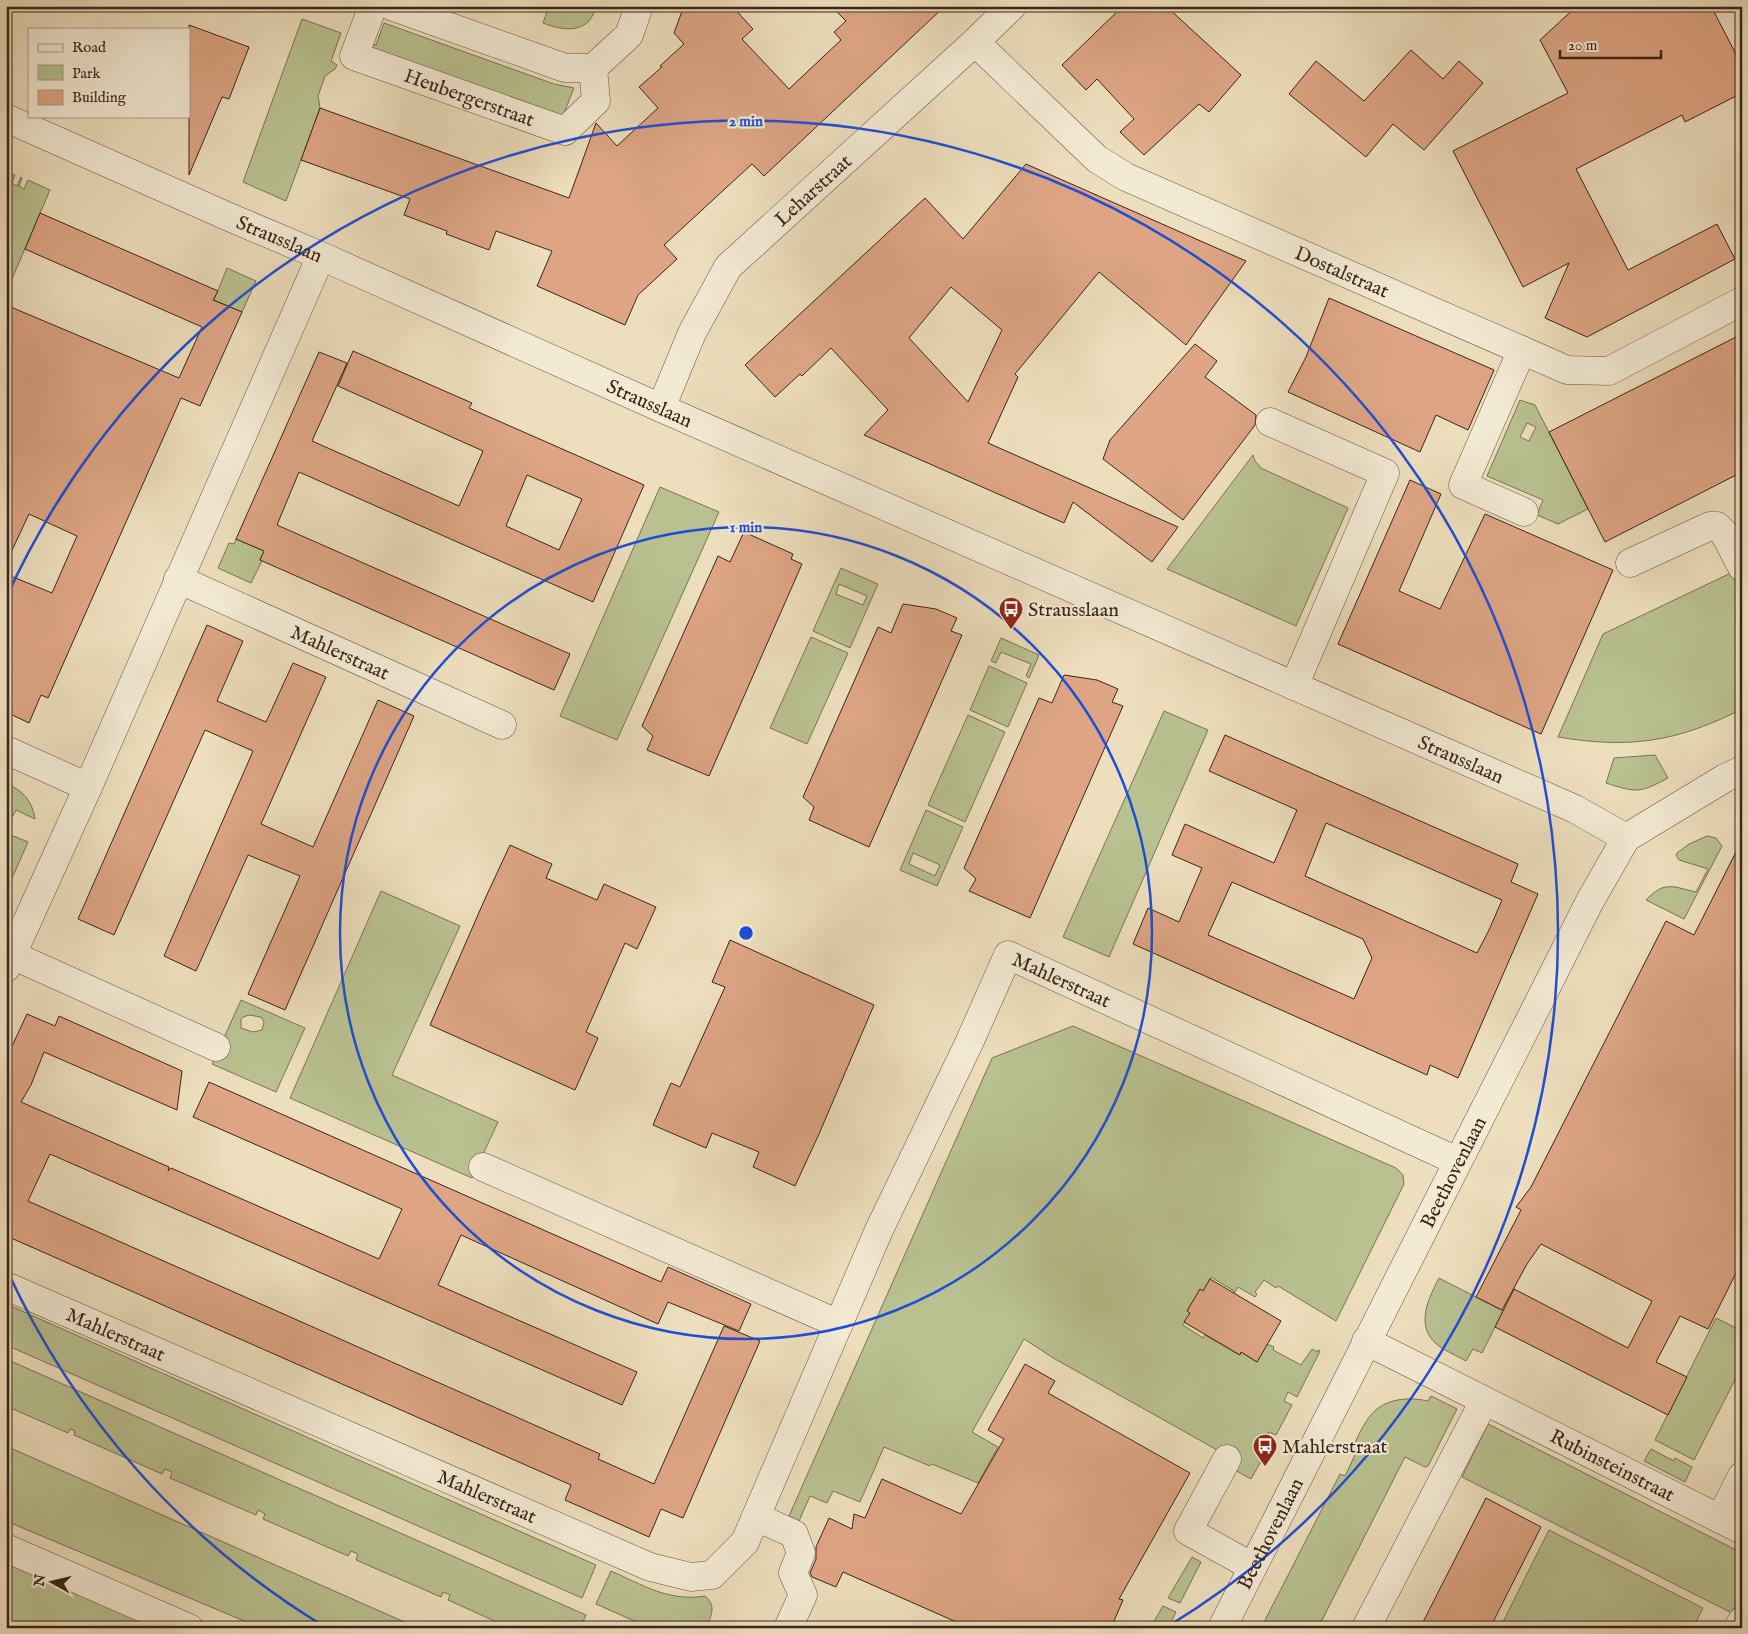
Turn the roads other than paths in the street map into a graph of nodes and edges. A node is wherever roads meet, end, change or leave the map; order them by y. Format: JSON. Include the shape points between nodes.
{"nodes":[{"id":1,"x":373,"y":6,"type":"edge"},
{"id":2,"x":391,"y":6,"type":"edge"},
{"id":3,"x":639,"y":6,"type":"edge"},
{"id":4,"x":1012,"y":6,"type":"edge"},
{"id":5,"x":975,"y":42,"type":"junction"},
{"id":6,"x":593,"y":68,"type":"junction"},
{"id":7,"x":6,"y":118,"type":"edge"},
{"id":8,"x":321,"y":256,"type":"junction"},
{"id":9,"x":1742,"y":301,"type":"edge"},
{"id":10,"x":1522,"y":350,"type":"junction"},
{"id":11,"x":661,"y":408,"type":"junction"},
{"id":12,"x":1270,"y":422,"type":"dead end"},
{"id":13,"x":1524,"y":512,"type":"dead end"},
{"id":14,"x":1630,"y":563,"type":"dead end"},
{"id":15,"x":1742,"y":567,"type":"edge"},
{"id":16,"x":178,"y":580,"type":"junction"},
{"id":17,"x":1294,"y":686,"type":"junction"},
{"id":18,"x":502,"y":724,"type":"dead end"},
{"id":19,"x":6,"y":750,"type":"edge"},
{"id":20,"x":1742,"y":770,"type":"edge"},
{"id":21,"x":88,"y":787,"type":"junction"},
{"id":22,"x":1626,"y":838,"type":"junction"},
{"id":23,"x":9,"y":961,"type":"edge"},
{"id":24,"x":216,"y":1047,"type":"dead end"},
{"id":25,"x":1457,"y":1161,"type":"junction"},
{"id":26,"x":483,"y":1167,"type":"dead end"},
{"id":27,"x":6,"y":1286,"type":"edge"},
{"id":28,"x":839,"y":1324,"type":"junction"},
{"id":29,"x":1366,"y":1341,"type":"junction"},
{"id":30,"x":1484,"y":1401,"type":"junction"},
{"id":31,"x":1227,"y":1459,"type":"dead end"},
{"id":32,"x":1742,"y":1476,"type":"edge"},
{"id":33,"x":756,"y":1518,"type":"junction"},
{"id":34,"x":1731,"y":1525,"type":"edge"},
{"id":35,"x":6,"y":1548,"type":"edge"},
{"id":36,"x":1253,"y":1567,"type":"junction"},
{"id":37,"x":1742,"y":1621,"type":"edge"},
{"id":38,"x":189,"y":1628,"type":"edge"},
{"id":39,"x":788,"y":1628,"type":"edge"},
{"id":40,"x":1222,"y":1628,"type":"edge"},
{"id":41,"x":1366,"y":1628,"type":"edge"},
{"id":42,"x":1738,"y":1628,"type":"edge"}],
"edges":[{"from":1,"to":6,"type":"street","name":"Heubergerstraat","via":[[354,56],[565,131],[596,101]]},
{"from":2,"to":6,"type":"street","via":[[566,68]]},
{"from":3,"to":6,"type":"street","via":[[629,35]]},
{"from":4,"to":5,"type":"street","name":"Leharstraat"},
{"from":5,"to":10,"type":"street","name":"Dostalstraat","via":[[1096,159],[1126,177]]},
{"from":5,"to":11,"type":"street","name":"Leharstraat","via":[[728,267],[692,333]]},
{"from":7,"to":8,"type":"street","name":"Strausslaan"},
{"from":8,"to":11,"type":"street","name":"Strausslaan"},
{"from":8,"to":16,"type":"street"},
{"from":9,"to":10,"type":"street","name":"Dostalstraat","via":[[1609,370],[1567,370]]},
{"from":10,"to":13,"type":"street","via":[[1463,485]]},
{"from":11,"to":17,"type":"street","name":"Strausslaan"},
{"from":12,"to":17,"type":"street","via":[[1385,473]]},
{"from":14,"to":15,"type":"street","via":[[1710,526],[1717,526]]},
{"from":16,"to":18,"type":"street","name":"Mahlerstraat"},
{"from":16,"to":21,"type":"street"},
{"from":17,"to":22,"type":"street","name":"Strausslaan","via":[[1575,809]]},
{"from":19,"to":21,"type":"street"},
{"from":20,"to":22,"type":"street","name":"Beethovenlaan"},
{"from":21,"to":23,"type":"street"},
{"from":22,"to":25,"type":"street","name":"Beethovenlaan","via":[[1590,901]]},
{"from":23,"to":24,"type":"street"},
{"from":25,"to":28,"type":"street","name":"Mahlerstraat","via":[[1008,955],[879,1230]]},
{"from":25,"to":29,"type":"street","name":"Beethovenlaan"},
{"from":26,"to":28,"type":"street"},
{"from":27,"to":33,"type":"street","name":"Mahlerstraat","via":[[650,1567],[691,1577],[712,1575],[745,1542]]},
{"from":28,"to":33,"type":"street","name":"Mahlerstraat"},
{"from":29,"to":30,"type":"street","name":"Rubinsteinstraat"},
{"from":29,"to":36,"type":"street","name":"Beethovenlaan"},
{"from":30,"to":34,"type":"street","name":"Rubinsteinstraat"},
{"from":30,"to":41,"type":"street"},
{"from":31,"to":36,"type":"street","via":[[1188,1531]]},
{"from":32,"to":34,"type":"street"},
{"from":33,"to":39,"type":"street","via":[[794,1534],[801,1553],[793,1574],[803,1595]]},
{"from":35,"to":38,"type":"street"},
{"from":36,"to":40,"type":"street","name":"Beethovenlaan"},
{"from":37,"to":42,"type":"street"}]}
